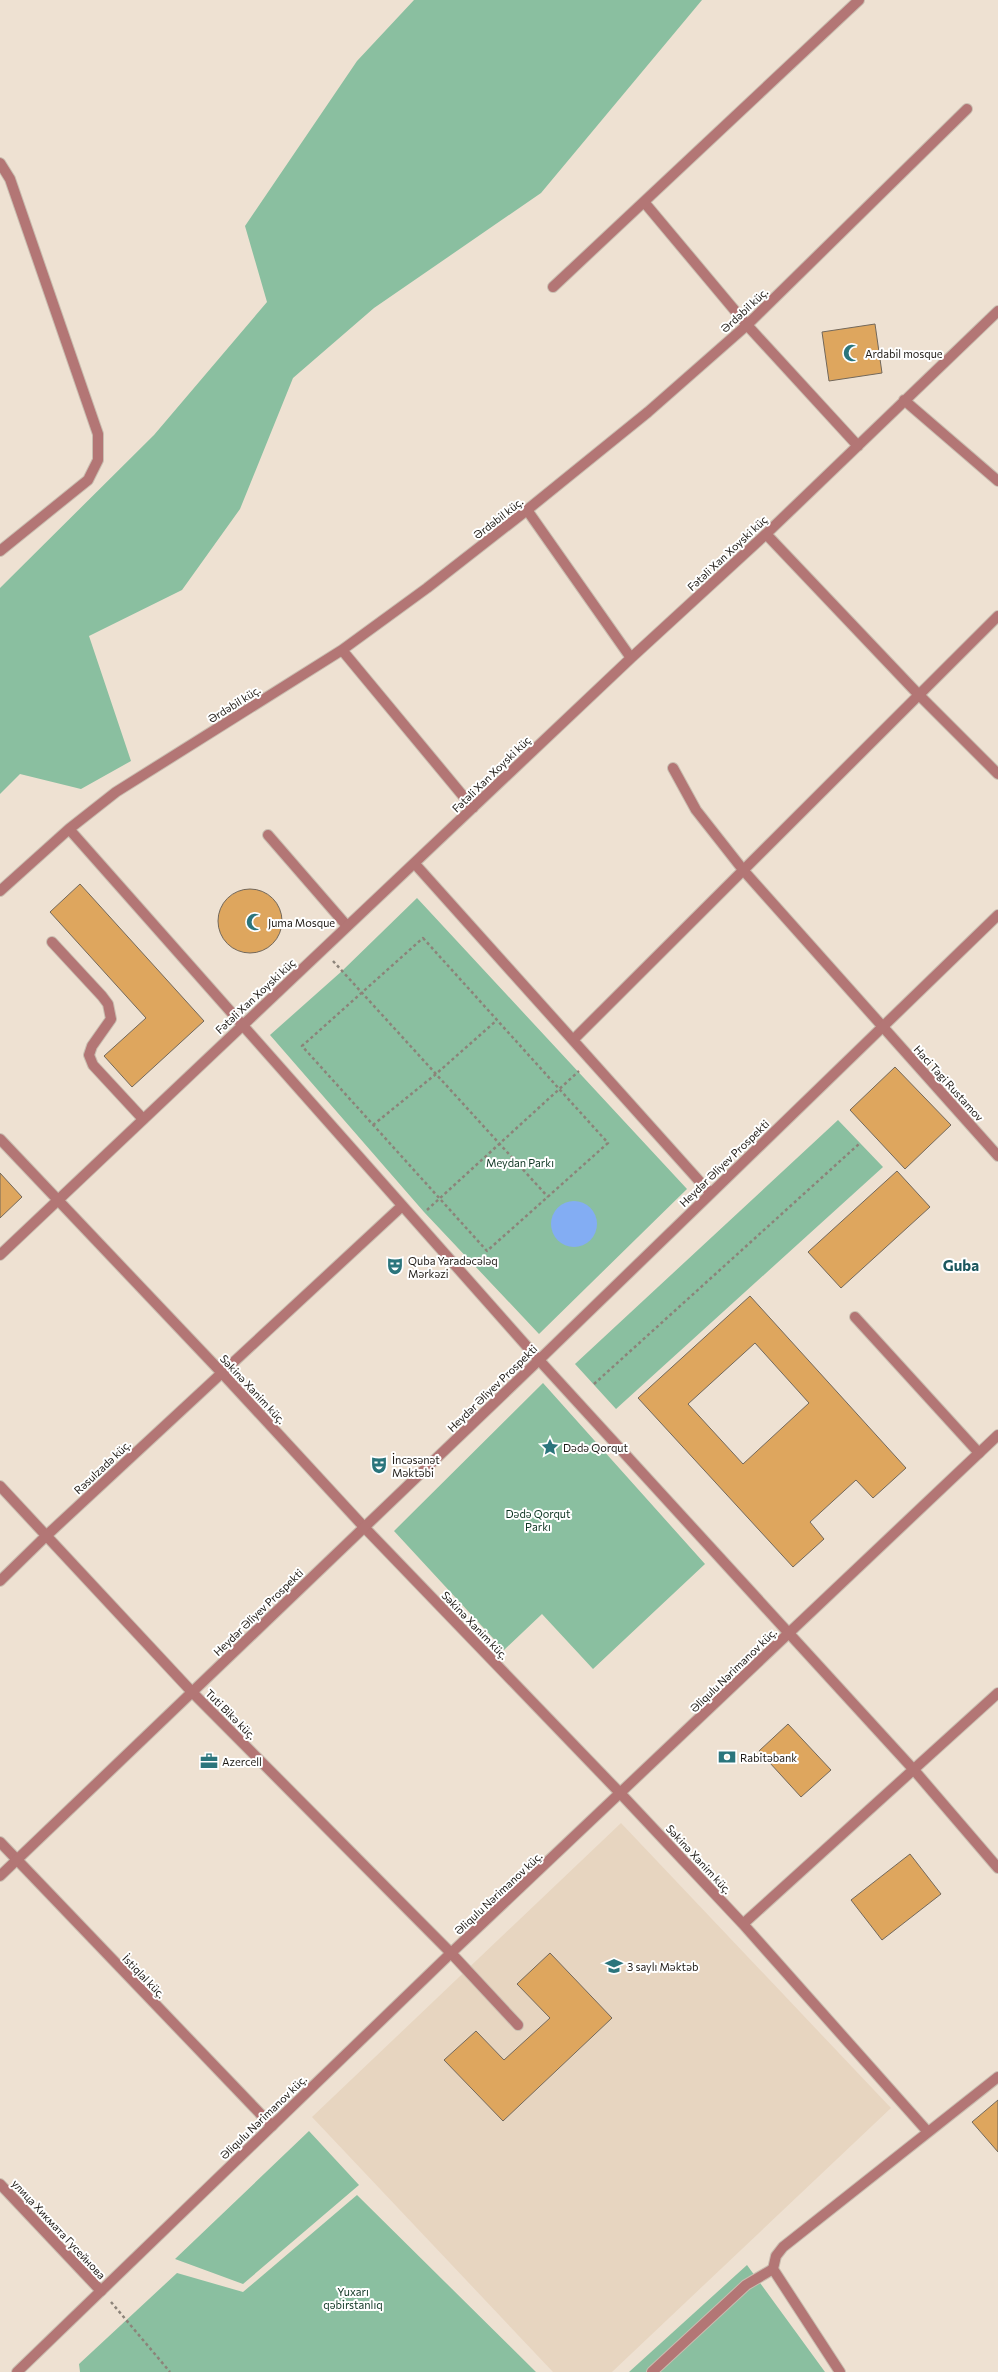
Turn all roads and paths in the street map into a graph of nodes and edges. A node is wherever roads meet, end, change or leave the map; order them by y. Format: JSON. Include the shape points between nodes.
{"nodes":[{"id":1,"x":858,"y":0,"type":"edge"},
{"id":2,"x":966,"y":109,"type":"dead end"},
{"id":3,"x":0,"y":163,"type":"edge"},
{"id":4,"x":644,"y":202,"type":"junction"},
{"id":5,"x":553,"y":287,"type":"dead end"},
{"id":6,"x":998,"y":312,"type":"edge"},
{"id":7,"x":747,"y":325,"type":"junction"},
{"id":8,"x":904,"y":400,"type":"junction"},
{"id":9,"x":858,"y":446,"type":"junction"},
{"id":10,"x":998,"y":481,"type":"edge"},
{"id":11,"x":528,"y":510,"type":"junction"},
{"id":12,"x":766,"y":534,"type":"junction"},
{"id":13,"x":0,"y":551,"type":"edge"},
{"id":14,"x":998,"y":616,"type":"edge"},
{"id":15,"x":342,"y":650,"type":"junction"},
{"id":16,"x":631,"y":658,"type":"junction"},
{"id":17,"x":918,"y":694,"type":"junction"},
{"id":18,"x":674,"y":768,"type":"dead end"},
{"id":19,"x":998,"y":774,"type":"edge"},
{"id":20,"x":473,"y":808,"type":"junction"},
{"id":21,"x":69,"y":829,"type":"junction"},
{"id":22,"x":268,"y":835,"type":"dead end"},
{"id":23,"x":415,"y":864,"type":"junction"},
{"id":24,"x":744,"y":871,"type":"junction"},
{"id":25,"x":0,"y":891,"type":"edge"},
{"id":26,"x":998,"y":915,"type":"edge"},
{"id":27,"x":347,"y":926,"type":"junction"},
{"id":28,"x":52,"y":942,"type":"dead end"},
{"id":29,"x":322,"y":949,"type":"junction"},
{"id":30,"x":361,"y":994,"type":"junction"},
{"id":31,"x":497,"y":1020,"type":"junction"},
{"id":32,"x":242,"y":1025,"type":"junction"},
{"id":33,"x":883,"y":1027,"type":"junction"},
{"id":34,"x":573,"y":1040,"type":"junction"},
{"id":35,"x":591,"y":1061,"type":"junction"},
{"id":36,"x":436,"y":1074,"type":"junction"},
{"id":37,"x":559,"y":1089,"type":"junction"},
{"id":38,"x":143,"y":1119,"type":"junction"},
{"id":39,"x":373,"y":1125,"type":"junction"},
{"id":40,"x":0,"y":1139,"type":"edge"},
{"id":41,"x":860,"y":1142,"type":"dead end"},
{"id":42,"x":501,"y":1143,"type":"junction"},
{"id":43,"x":998,"y":1156,"type":"edge"},
{"id":44,"x":710,"y":1193,"type":"junction"},
{"id":45,"x":548,"y":1197,"type":"junction"},
{"id":46,"x":440,"y":1199,"type":"junction"},
{"id":47,"x":57,"y":1200,"type":"junction"},
{"id":48,"x":402,"y":1206,"type":"junction"},
{"id":49,"x":416,"y":1220,"type":"junction"},
{"id":50,"x":0,"y":1255,"type":"edge"},
{"id":51,"x":855,"y":1318,"type":"dead end"},
{"id":52,"x":539,"y":1360,"type":"junction"},
{"id":53,"x":222,"y":1373,"type":"junction"},
{"id":54,"x":594,"y":1384,"type":"dead end"},
{"id":55,"x":998,"y":1435,"type":"edge"},
{"id":56,"x":979,"y":1453,"type":"junction"},
{"id":57,"x":0,"y":1486,"type":"edge"},
{"id":58,"x":364,"y":1527,"type":"junction"},
{"id":59,"x":46,"y":1535,"type":"junction"},
{"id":60,"x":0,"y":1581,"type":"edge"},
{"id":61,"x":789,"y":1633,"type":"junction"},
{"id":62,"x":192,"y":1692,"type":"junction"},
{"id":63,"x":998,"y":1693,"type":"edge"},
{"id":64,"x":914,"y":1770,"type":"junction"},
{"id":65,"x":622,"y":1794,"type":"junction"},
{"id":66,"x":0,"y":1842,"type":"edge"},
{"id":67,"x":17,"y":1860,"type":"junction"},
{"id":68,"x":998,"y":1868,"type":"edge"},
{"id":69,"x":0,"y":1876,"type":"edge"},
{"id":70,"x":743,"y":1924,"type":"junction"},
{"id":71,"x":451,"y":1953,"type":"junction"},
{"id":72,"x":518,"y":2025,"type":"dead end"},
{"id":73,"x":998,"y":2077,"type":"edge"},
{"id":74,"x":272,"y":2126,"type":"junction"},
{"id":75,"x":928,"y":2132,"type":"junction"},
{"id":76,"x":0,"y":2184,"type":"edge"},
{"id":77,"x":773,"y":2269,"type":"junction"},
{"id":78,"x":101,"y":2290,"type":"junction"},
{"id":79,"x":17,"y":2372,"type":"edge"},
{"id":80,"x":170,"y":2372,"type":"edge"},
{"id":81,"x":652,"y":2372,"type":"edge"},
{"id":82,"x":840,"y":2372,"type":"edge"}],
"edges":[{"from":1,"to":4,"type":"street"},
{"from":2,"to":7,"type":"street","name":"Ərdəbil küç."},
{"from":3,"to":13,"type":"street","via":[[10,178],[98,434],[98,460],[88,480]]},
{"from":4,"to":5,"type":"street"},
{"from":4,"to":7,"type":"street"},
{"from":6,"to":8,"type":"street","name":"Fətəli Xan Xoyski küç"},
{"from":7,"to":9,"type":"street"},
{"from":7,"to":11,"type":"street","name":"Ərdəbil küç.","via":[[648,412]]},
{"from":8,"to":9,"type":"street","name":"Fətəli Xan Xoyski küç"},
{"from":8,"to":10,"type":"street"},
{"from":9,"to":12,"type":"street","name":"Fətəli Xan Xoyski küç"},
{"from":11,"to":15,"type":"street","name":"Ərdəbil küç."},
{"from":11,"to":16,"type":"street"},
{"from":12,"to":16,"type":"street","name":"Fətəli Xan Xoyski küç"},
{"from":12,"to":17,"type":"street"},
{"from":14,"to":17,"type":"street"},
{"from":15,"to":20,"type":"street"},
{"from":15,"to":21,"type":"street","name":"Ərdəbil küç.","via":[[116,792]]},
{"from":16,"to":20,"type":"street","name":"Fətəli Xan Xoyski küç"},
{"from":17,"to":19,"type":"street"},
{"from":17,"to":24,"type":"street"},
{"from":18,"to":24,"type":"street","name":"Haci Tagi Rustamov","via":[[696,810]]},
{"from":20,"to":23,"type":"street","name":"Fətəli Xan Xoyski küç"},
{"from":21,"to":25,"type":"street","name":"Ərdəbil küç."},
{"from":21,"to":32,"type":"street"},
{"from":22,"to":27,"type":"street"},
{"from":23,"to":27,"type":"street","name":"Fətəli Xan Xoyski küç"},
{"from":23,"to":34,"type":"street"},
{"from":24,"to":33,"type":"street","name":"Haci Tagi Rustamov"},
{"from":24,"to":34,"type":"street"},
{"from":26,"to":33,"type":"street","name":"Heydər Əliyev Prospekti"},
{"from":27,"to":29,"type":"street","name":"Fətəli Xan Xoyski küç"},
{"from":28,"to":38,"type":"street","via":[[108,1004],[110,1019],[89,1055],[93,1065]]},
{"from":29,"to":30,"type":"path"},
{"from":29,"to":32,"type":"street","name":"Fətəli Xan Xoyski küç"},
{"from":30,"to":31,"type":"path","via":[[423,938]]},
{"from":30,"to":36,"type":"path"},
{"from":30,"to":39,"type":"path","via":[[302,1046]]},
{"from":31,"to":36,"type":"path"},
{"from":31,"to":37,"type":"path"},
{"from":32,"to":38,"type":"street","name":"Fətəli Xan Xoyski küç"},
{"from":32,"to":48,"type":"street"},
{"from":33,"to":43,"type":"street","name":"Haci Tagi Rustamov"},
{"from":33,"to":44,"type":"street","name":"Heydər Əliyev Prospekti"},
{"from":34,"to":35,"type":"street"},
{"from":35,"to":37,"type":"path"},
{"from":35,"to":44,"type":"street"},
{"from":36,"to":39,"type":"path"},
{"from":36,"to":42,"type":"path"},
{"from":37,"to":42,"type":"path"},
{"from":37,"to":45,"type":"path","via":[[608,1143]]},
{"from":38,"to":47,"type":"street","name":"Fətəli Xan Xoyski küç"},
{"from":39,"to":46,"type":"path"},
{"from":40,"to":47,"type":"street","name":"Səkinə Xanim küç."},
{"from":41,"to":54,"type":"path"},
{"from":42,"to":45,"type":"path"},
{"from":42,"to":46,"type":"path"},
{"from":44,"to":52,"type":"street","name":"Heydər Əliyev Prospekti"},
{"from":45,"to":46,"type":"path","via":[[487,1251]]},
{"from":46,"to":49,"type":"path"},
{"from":47,"to":50,"type":"street","name":"Fətəli Xan Xoyski küç"},
{"from":47,"to":53,"type":"street","name":"Səkinə Xanim küç."},
{"from":48,"to":49,"type":"street"},
{"from":48,"to":53,"type":"street","name":"Rəsulzadə küç."},
{"from":49,"to":52,"type":"street"},
{"from":51,"to":56,"type":"street"},
{"from":52,"to":58,"type":"street","name":"Heydər Əliyev Prospekti"},
{"from":52,"to":61,"type":"street"},
{"from":53,"to":58,"type":"street","name":"Səkinə Xanim küç."},
{"from":53,"to":59,"type":"street","name":"Rəsulzadə küç."},
{"from":55,"to":56,"type":"street","name":"Əliqulu Nərimanov küç."},
{"from":56,"to":61,"type":"street","name":"Əliqulu Nərimanov küç."},
{"from":57,"to":59,"type":"street","name":"Tuti Bikə küç."},
{"from":58,"to":62,"type":"street","name":"Heydər Əliyev Prospekti"},
{"from":58,"to":65,"type":"street","name":"Səkinə Xanim küç."},
{"from":59,"to":60,"type":"street","name":"Rəsulzadə küç."},
{"from":59,"to":62,"type":"street","name":"Tuti Bikə küç."},
{"from":61,"to":64,"type":"street"},
{"from":61,"to":65,"type":"street","name":"Əliqulu Nərimanov küç."},
{"from":62,"to":67,"type":"street","name":"Heydər Əliyev Prospekti"},
{"from":62,"to":71,"type":"street","name":"Tuti Bikə küç."},
{"from":63,"to":64,"type":"street"},
{"from":64,"to":68,"type":"street"},
{"from":64,"to":70,"type":"street"},
{"from":65,"to":70,"type":"street","name":"Səkinə Xanim küç."},
{"from":65,"to":71,"type":"street","name":"Əliqulu Nərimanov küç."},
{"from":66,"to":67,"type":"street","name":"İstiqlal küç."},
{"from":67,"to":69,"type":"street","name":"Heydər Əliyev Prospekti"},
{"from":67,"to":74,"type":"street","name":"İstiqlal küç."},
{"from":70,"to":75,"type":"street","name":"Səkinə Xanim küç."},
{"from":71,"to":72,"type":"street","name":"Tuti Bikə küç."},
{"from":71,"to":74,"type":"street","name":"Əliqulu Nərimanov küç."},
{"from":73,"to":75,"type":"street"},
{"from":74,"to":78,"type":"street","name":"Əliqulu Nərimanov küç."},
{"from":75,"to":77,"type":"street","via":[[784,2247],[776,2256]]},
{"from":76,"to":78,"type":"street","name":"улица Хикмата Гусейнова"},
{"from":77,"to":81,"type":"street","via":[[746,2285]]},
{"from":77,"to":82,"type":"street"},
{"from":78,"to":79,"type":"street","name":"Əliqulu Nərimanov küç."},
{"from":78,"to":80,"type":"path"}]}
